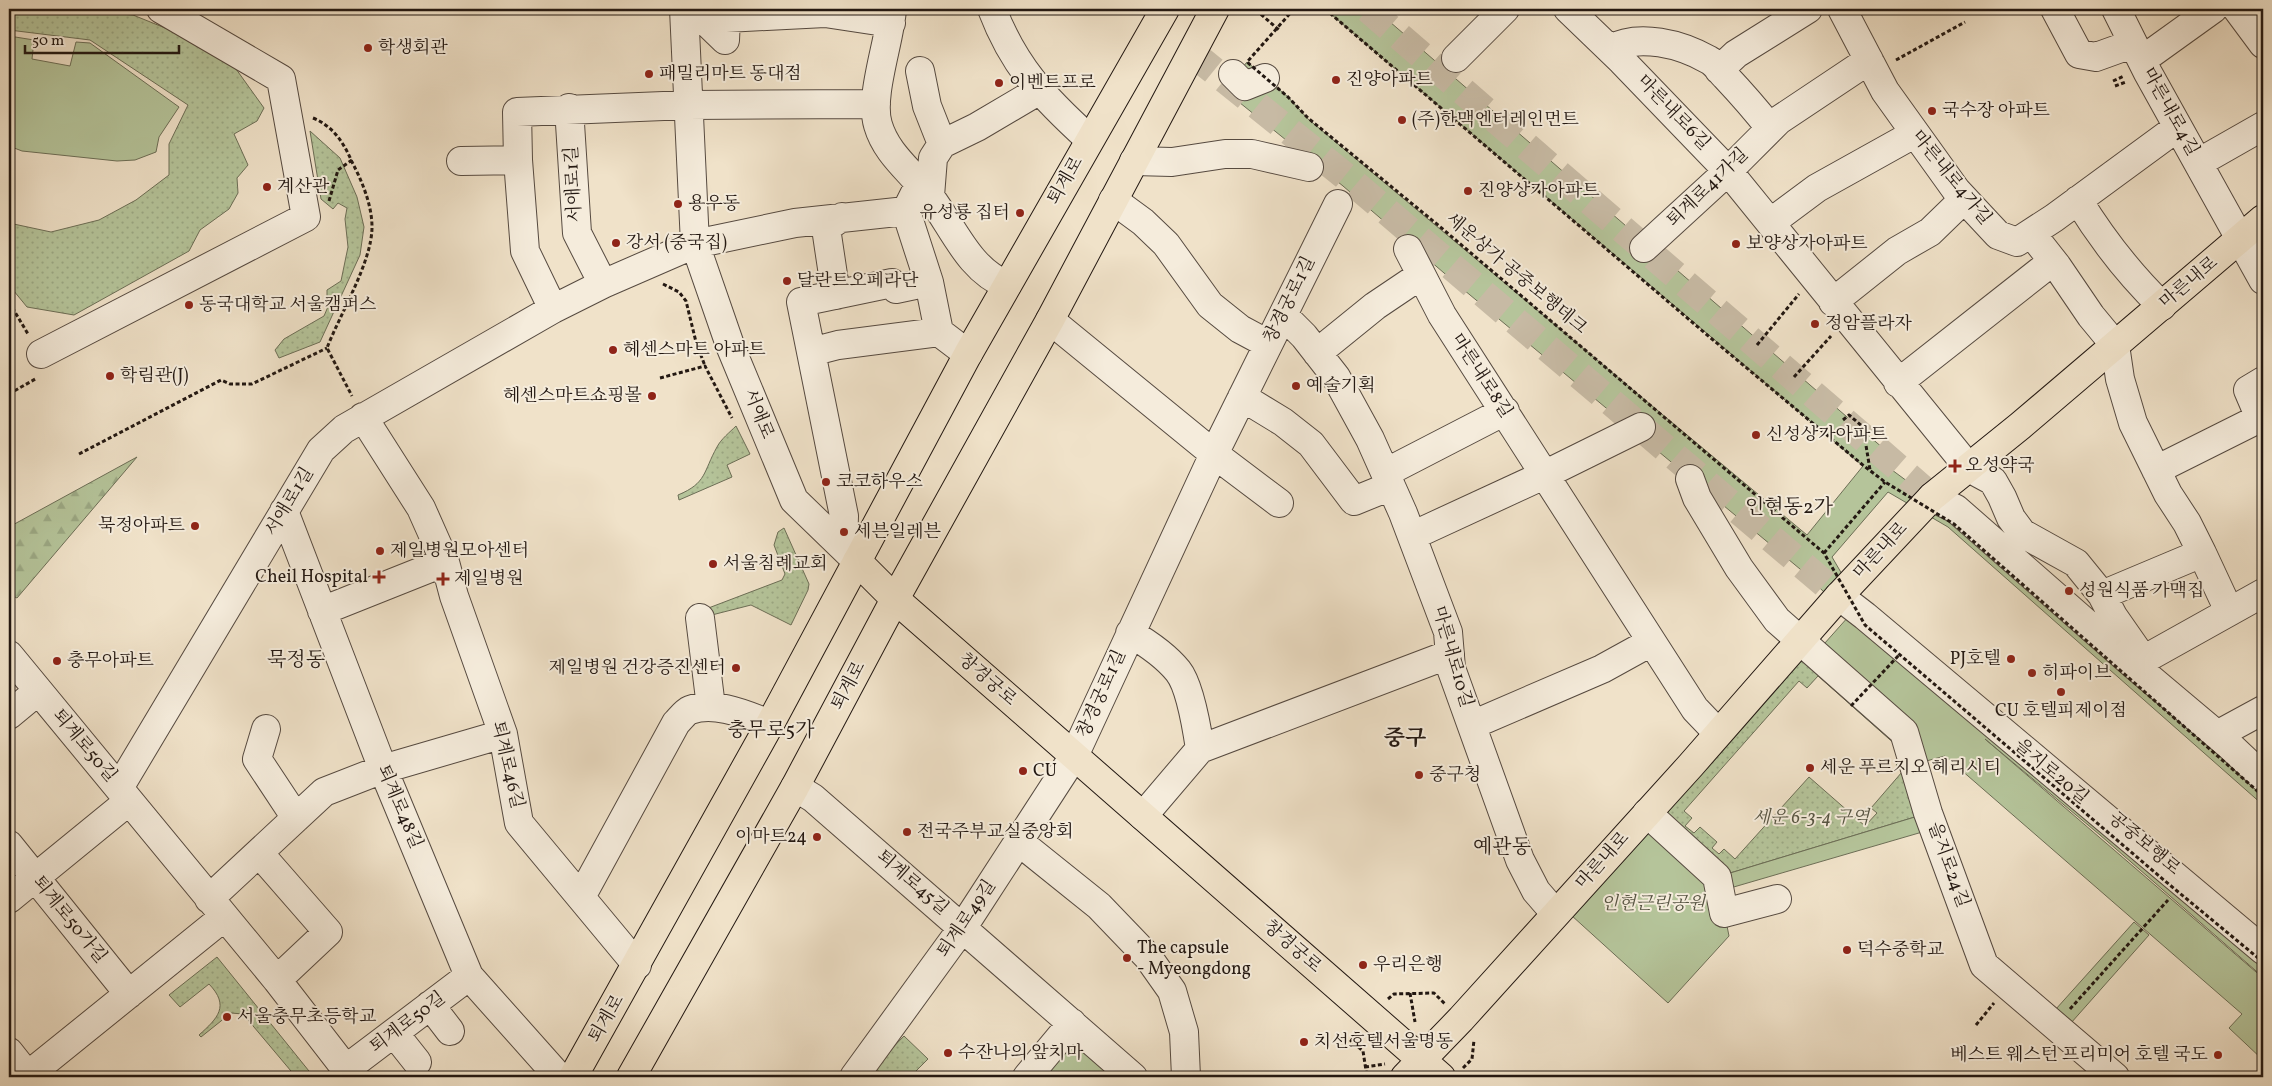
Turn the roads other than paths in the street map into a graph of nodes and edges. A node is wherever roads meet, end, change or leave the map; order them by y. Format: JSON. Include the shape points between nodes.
{"nodes":[{"id":1,"x":161,"y":9,"type":"edge"},
{"id":2,"x":684,"y":9,"type":"edge"},
{"id":3,"x":693,"y":9,"type":"edge"},
{"id":4,"x":992,"y":9,"type":"edge"},
{"id":5,"x":1165,"y":9,"type":"edge"},
{"id":6,"x":1215,"y":9,"type":"edge"},
{"id":7,"x":1505,"y":9,"type":"edge"},
{"id":8,"x":1568,"y":9,"type":"edge"},
{"id":9,"x":1808,"y":9,"type":"edge"},
{"id":10,"x":1842,"y":9,"type":"edge"},
{"id":11,"x":2055,"y":9,"type":"edge"},
{"id":12,"x":2116,"y":9,"type":"edge"},
{"id":13,"x":2213,"y":9,"type":"edge"},
{"id":14,"x":2237,"y":9,"type":"edge"},
{"id":15,"x":892,"y":16,"type":"edge"},
{"id":16,"x":2262,"y":41,"type":"edge"},
{"id":17,"x":1610,"y":49,"type":"junction"},
{"id":18,"x":2137,"y":52,"type":"junction"},
{"id":19,"x":1456,"y":58,"type":"dead end"},
{"id":20,"x":1872,"y":66,"type":"junction"},
{"id":21,"x":1719,"y":70,"type":"junction"},
{"id":22,"x":920,"y":71,"type":"dead end"},
{"id":23,"x":1233,"y":74,"type":"dead end"},
{"id":24,"x":1265,"y":78,"type":"road end"},
{"id":25,"x":1038,"y":91,"type":"junction"},
{"id":26,"x":876,"y":104,"type":"junction"},
{"id":27,"x":688,"y":105,"type":"junction"},
{"id":28,"x":569,"y":108,"type":"junction"},
{"id":29,"x":2263,"y":126,"type":"edge"},
{"id":30,"x":2178,"y":127,"type":"junction"},
{"id":31,"x":1770,"y":128,"type":"junction"},
{"id":32,"x":1914,"y":134,"type":"junction"},
{"id":33,"x":1090,"y":140,"type":"junction"},
{"id":34,"x":942,"y":144,"type":"junction"},
{"id":35,"x":518,"y":160,"type":"junction"},
{"id":36,"x":461,"y":161,"type":"dead end"},
{"id":37,"x":1134,"y":161,"type":"junction"},
{"id":38,"x":2198,"y":164,"type":"junction"},
{"id":39,"x":1309,"y":166,"type":"dead end"},
{"id":40,"x":1728,"y":171,"type":"junction"},
{"id":41,"x":925,"y":190,"type":"junction"},
{"id":42,"x":1964,"y":199,"type":"junction"},
{"id":43,"x":1113,"y":200,"type":"junction"},
{"id":44,"x":2078,"y":200,"type":"junction"},
{"id":45,"x":1338,"y":204,"type":"dead end"},
{"id":46,"x":906,"y":210,"type":"junction"},
{"id":47,"x":842,"y":217,"type":"junction"},
{"id":48,"x":2263,"y":219,"type":"edge"},
{"id":49,"x":1770,"y":223,"type":"junction"},
{"id":50,"x":2031,"y":233,"type":"junction"},
{"id":51,"x":2240,"y":240,"type":"junction"},
{"id":52,"x":695,"y":244,"type":"junction"},
{"id":53,"x":1644,"y":248,"type":"dead end"},
{"id":54,"x":1408,"y":249,"type":"dead end"},
{"id":55,"x":2053,"y":261,"type":"junction"},
{"id":56,"x":1421,"y":275,"type":"junction"},
{"id":57,"x":2263,"y":280,"type":"edge"},
{"id":58,"x":928,"y":282,"type":"junction"},
{"id":59,"x":603,"y":284,"type":"junction"},
{"id":60,"x":1007,"y":285,"type":"junction"},
{"id":61,"x":836,"y":295,"type":"junction"},
{"id":62,"x":2162,"y":306,"type":"junction"},
{"id":63,"x":553,"y":308,"type":"junction"},
{"id":64,"x":1840,"y":310,"type":"junction"},
{"id":65,"x":1283,"y":315,"type":"junction"},
{"id":66,"x":1050,"y":320,"type":"junction"},
{"id":67,"x":939,"y":332,"type":"junction"},
{"id":68,"x":1268,"y":344,"type":"junction"},
{"id":69,"x":2115,"y":346,"type":"junction"},
{"id":70,"x":811,"y":352,"type":"junction"},
{"id":71,"x":1317,"y":353,"type":"junction"},
{"id":72,"x":40,"y":354,"type":"road end"},
{"id":73,"x":968,"y":354,"type":"junction"},
{"id":74,"x":2263,"y":381,"type":"edge"},
{"id":75,"x":1898,"y":383,"type":"junction"},
{"id":76,"x":1242,"y":397,"type":"junction"},
{"id":77,"x":1505,"y":411,"type":"junction"},
{"id":78,"x":363,"y":417,"type":"junction"},
{"id":79,"x":1641,"y":427,"type":"dead end"},
{"id":80,"x":1214,"y":454,"type":"junction"},
{"id":81,"x":1969,"y":468,"type":"junction"},
{"id":82,"x":2156,"y":470,"type":"junction"},
{"id":83,"x":1544,"y":475,"type":"junction"},
{"id":84,"x":1388,"y":479,"type":"junction"},
{"id":85,"x":1690,"y":479,"type":"dead end"},
{"id":86,"x":1932,"y":497,"type":"junction"},
{"id":87,"x":1279,"y":503,"type":"dead end"},
{"id":88,"x":284,"y":512,"type":"junction"},
{"id":89,"x":1412,"y":536,"type":"junction"},
{"id":90,"x":2202,"y":553,"type":"junction"},
{"id":91,"x":850,"y":554,"type":"junction"},
{"id":92,"x":446,"y":562,"type":"junction"},
{"id":93,"x":2263,"y":593,"type":"edge"},
{"id":94,"x":2102,"y":595,"type":"junction"},
{"id":95,"x":1839,"y":596,"type":"junction"},
{"id":96,"x":895,"y":599,"type":"junction"},
{"id":97,"x":322,"y":611,"type":"junction"},
{"id":98,"x":2229,"y":611,"type":"junction"},
{"id":99,"x":700,"y":618,"type":"dead end"},
{"id":100,"x":1130,"y":633,"type":"junction"},
{"id":101,"x":1799,"y":641,"type":"junction"},
{"id":102,"x":1651,"y":642,"type":"junction"},
{"id":103,"x":1450,"y":654,"type":"junction"},
{"id":104,"x":9,"y":655,"type":"edge"},
{"id":105,"x":2138,"y":662,"type":"junction"},
{"id":106,"x":38,"y":690,"type":"junction"},
{"id":107,"x":711,"y":707,"type":"junction"},
{"id":108,"x":2263,"y":710,"type":"edge"},
{"id":109,"x":9,"y":715,"type":"edge"},
{"id":110,"x":770,"y":724,"type":"junction"},
{"id":111,"x":1472,"y":725,"type":"junction"},
{"id":112,"x":266,"y":729,"type":"dead end"},
{"id":113,"x":1718,"y":733,"type":"junction"},
{"id":114,"x":503,"y":734,"type":"junction"},
{"id":115,"x":2217,"y":735,"type":"junction"},
{"id":116,"x":1200,"y":749,"type":"junction"},
{"id":117,"x":1074,"y":756,"type":"junction"},
{"id":118,"x":383,"y":769,"type":"junction"},
{"id":119,"x":2263,"y":778,"type":"edge"},
{"id":120,"x":795,"y":787,"type":"junction"},
{"id":121,"x":124,"y":795,"type":"junction"},
{"id":122,"x":1647,"y":813,"type":"junction"},
{"id":123,"x":1143,"y":816,"type":"junction"},
{"id":124,"x":296,"y":818,"type":"junction"},
{"id":125,"x":1018,"y":841,"type":"junction"},
{"id":126,"x":9,"y":845,"type":"edge"},
{"id":127,"x":259,"y":853,"type":"junction"},
{"id":128,"x":35,"y":878,"type":"junction"},
{"id":129,"x":581,"y":897,"type":"junction"},
{"id":130,"x":9,"y":899,"type":"edge"},
{"id":131,"x":1777,"y":899,"type":"dead end"},
{"id":132,"x":217,"y":908,"type":"junction"},
{"id":133,"x":1556,"y":913,"type":"junction"},
{"id":134,"x":963,"y":927,"type":"junction"},
{"id":135,"x":2263,"y":950,"type":"edge"},
{"id":136,"x":637,"y":965,"type":"junction"},
{"id":137,"x":469,"y":976,"type":"junction"},
{"id":138,"x":277,"y":980,"type":"junction"},
{"id":139,"x":129,"y":994,"type":"junction"},
{"id":140,"x":430,"y":1005,"type":"junction"},
{"id":141,"x":1072,"y":1023,"type":"junction"},
{"id":142,"x":450,"y":1031,"type":"dead end"},
{"id":143,"x":394,"y":1033,"type":"junction"},
{"id":144,"x":9,"y":1052,"type":"edge"},
{"id":145,"x":417,"y":1062,"type":"dead end"},
{"id":146,"x":1432,"y":1071,"type":"edge"},
{"id":147,"x":349,"y":1073,"type":"edge"},
{"id":148,"x":27,"y":1076,"type":"edge"},
{"id":149,"x":559,"y":1077,"type":"edge"},
{"id":150,"x":574,"y":1077,"type":"edge"},
{"id":151,"x":631,"y":1077,"type":"edge"},
{"id":152,"x":854,"y":1077,"type":"edge"},
{"id":153,"x":1027,"y":1077,"type":"edge"},
{"id":154,"x":1133,"y":1077,"type":"edge"},
{"id":155,"x":1186,"y":1077,"type":"edge"},
{"id":156,"x":2115,"y":1077,"type":"edge"}],
"edges":[{"from":1,"to":72,"type":"street","via":[[281,79],[306,217],[299,226]]},
{"from":2,"to":27,"type":"street","name":"서애로"},
{"from":3,"to":15,"type":"street","via":[[725,40],[726,18],[825,13]]},
{"from":4,"to":25,"type":"street","via":[[1018,65]]},
{"from":5,"to":33,"type":"main road","name":"퇴계로"},
{"from":6,"to":37,"type":"main road","name":"퇴계로"},
{"from":7,"to":19,"type":"street"},
{"from":8,"to":17,"type":"street","name":"마른내로6길"},
{"from":9,"to":21,"type":"street","via":[[1736,54]]},
{"from":10,"to":20,"type":"street","name":"마른내로4가길"},
{"from":11,"to":18,"type":"street","via":[[2079,54],[2096,57]]},
{"from":12,"to":18,"type":"street","name":"마른내로4길"},
{"from":13,"to":18,"type":"street","name":"마른내로4길"},
{"from":14,"to":16,"type":"street"},
{"from":15,"to":26,"type":"street"},
{"from":17,"to":21,"type":"street","via":[[1620,43],[1643,40],[1678,47],[1710,60]]},
{"from":17,"to":40,"type":"street","name":"마른내로6길"},
{"from":18,"to":30,"type":"street","name":"마른내로4길"},
{"from":20,"to":31,"type":"street","name":"퇴계로41가길","via":[[1818,92]]},
{"from":20,"to":32,"type":"street","name":"마른내로4가길"},
{"from":21,"to":31,"type":"street"},
{"from":22,"to":34,"type":"street","via":[[927,106]]},
{"from":23,"to":24,"type":"street","via":[[1246,86]]},
{"from":25,"to":33,"type":"street"},
{"from":25,"to":34,"type":"street"},
{"from":26,"to":27,"type":"street"},
{"from":26,"to":41,"type":"street","via":[[878,125],[890,151]]},
{"from":27,"to":28,"type":"street"},
{"from":27,"to":52,"type":"street","name":"서애로"},
{"from":28,"to":35,"type":"street","via":[[517,112]]},
{"from":28,"to":59,"type":"street","name":"서애로1길","via":[[577,233]]},
{"from":29,"to":38,"type":"street","name":"마른내로4길"},
{"from":30,"to":38,"type":"street","name":"마른내로4길"},
{"from":30,"to":44,"type":"street","name":"마른내로4가길"},
{"from":31,"to":40,"type":"street","name":"퇴계로41가길"},
{"from":32,"to":42,"type":"street","name":"마른내로4가길"},
{"from":32,"to":49,"type":"street","via":[[1818,188]]},
{"from":33,"to":60,"type":"main road","name":"퇴계로"},
{"from":34,"to":41,"type":"street","via":[[934,158]]},
{"from":35,"to":36,"type":"street"},
{"from":35,"to":63,"type":"street","via":[[525,251]]},
{"from":37,"to":39,"type":"street","via":[[1172,162],[1225,154],[1252,154]]},
{"from":37,"to":43,"type":"main road","name":"퇴계로"},
{"from":38,"to":51,"type":"street","name":"마른내로4길"},
{"from":40,"to":49,"type":"street","name":"마른내로6길"},
{"from":40,"to":53,"type":"street","name":"퇴계로41가길"},
{"from":41,"to":46,"type":"street"},
{"from":41,"to":60,"type":"street","via":[[977,265],[993,280]]},
{"from":42,"to":50,"type":"street","name":"마른내로4가길","via":[[1998,234],[2017,242]]},
{"from":42,"to":64,"type":"street","via":[[1930,232],[1897,251]]},
{"from":43,"to":66,"type":"main road","name":"퇴계로"},
{"from":43,"to":68,"type":"street","via":[[1166,244],[1210,305],[1240,329]]},
{"from":44,"to":50,"type":"street","name":"마른내로4가길"},
{"from":44,"to":62,"type":"street","via":[[2101,237],[2137,282]]},
{"from":45,"to":65,"type":"street","name":"창경궁로1길"},
{"from":46,"to":47,"type":"street"},
{"from":46,"to":58,"type":"street"},
{"from":47,"to":52,"type":"street","via":[[795,223]]},
{"from":47,"to":61,"type":"street","via":[[826,228]]},
{"from":48,"to":51,"type":"main road","name":"마른내로"},
{"from":49,"to":64,"type":"street","name":"마른내로6길"},
{"from":50,"to":55,"type":"street"},
{"from":51,"to":57,"type":"street","name":"마른내로4길"},
{"from":51,"to":62,"type":"main road","name":"마른내로"},
{"from":52,"to":59,"type":"street","name":"서애로1길"},
{"from":52,"to":91,"type":"street","name":"서애로","via":[[731,348],[794,500]]},
{"from":54,"to":56,"type":"street","name":"마른내로8길"},
{"from":55,"to":69,"type":"street"},
{"from":55,"to":75,"type":"street"},
{"from":56,"to":71,"type":"street","via":[[1374,306]]},
{"from":56,"to":77,"type":"street","name":"마른내로8길","via":[[1442,315]]},
{"from":58,"to":61,"type":"street","name":"퇴계로","via":[[896,289],[892,283]]},
{"from":58,"to":67,"type":"street"},
{"from":59,"to":63,"type":"street","name":"서애로1길"},
{"from":60,"to":73,"type":"main road","name":"퇴계로"},
{"from":61,"to":70,"type":"street","name":"퇴계로","via":[[801,302]]},
{"from":62,"to":69,"type":"main road","name":"마른내로"},
{"from":63,"to":78,"type":"street","name":"서애로1길"},
{"from":64,"to":75,"type":"street","name":"마른내로6길"},
{"from":65,"to":68,"type":"street","name":"창경궁로1길"},
{"from":65,"to":71,"type":"street","name":"마른내로10길"},
{"from":66,"to":80,"type":"street"},
{"from":66,"to":96,"type":"main road","name":"퇴계로"},
{"from":67,"to":70,"type":"street","via":[[838,345]]},
{"from":67,"to":73,"type":"street"},
{"from":68,"to":76,"type":"street","name":"창경궁로1길"},
{"from":69,"to":81,"type":"main road","name":"마른내로"},
{"from":69,"to":82,"type":"street","via":[[2120,379],[2133,423]]},
{"from":70,"to":91,"type":"street","name":"퇴계로"},
{"from":71,"to":84,"type":"street","name":"마른내로10길","via":[[1336,377]]},
{"from":73,"to":91,"type":"main road","name":"퇴계로"},
{"from":74,"to":82,"type":"street","via":[[2248,390],[2260,418]]},
{"from":75,"to":81,"type":"street","name":"마른내로6길"},
{"from":76,"to":80,"type":"street","name":"창경궁로1길"},
{"from":76,"to":84,"type":"street","via":[[1311,444],[1354,501]]},
{"from":77,"to":83,"type":"street","name":"마른내로8길"},
{"from":77,"to":84,"type":"street"},
{"from":78,"to":88,"type":"street","name":"서애로1길","via":[[321,450]]},
{"from":78,"to":92,"type":"street","name":"퇴계로46길","via":[[421,508]]},
{"from":79,"to":83,"type":"street"},
{"from":80,"to":87,"type":"street"},
{"from":80,"to":100,"type":"street","name":"창경궁로1길"},
{"from":81,"to":86,"type":"main road","name":"마른내로"},
{"from":81,"to":94,"type":"street","via":[[1993,481],[2022,533],[2076,563]]},
{"from":82,"to":90,"type":"street"},
{"from":83,"to":89,"type":"street"},
{"from":83,"to":102,"type":"street","name":"마른내로8길"},
{"from":84,"to":89,"type":"street","name":"마른내로10길"},
{"from":85,"to":101,"type":"street","via":[[1697,498],[1739,568],[1777,620]]},
{"from":86,"to":95,"type":"main road","name":"마른내로"},
{"from":86,"to":105,"type":"street","via":[[1956,509]]},
{"from":88,"to":97,"type":"street","name":"퇴계로48길"},
{"from":88,"to":121,"type":"street","name":"서애로1길"},
{"from":89,"to":103,"type":"street","name":"마른내로10길","via":[[1448,632]]},
{"from":90,"to":94,"type":"street"},
{"from":90,"to":98,"type":"street"},
{"from":91,"to":96,"type":"main road","name":"창경궁로"},
{"from":91,"to":110,"type":"main road","name":"퇴계로"},
{"from":92,"to":97,"type":"street"},
{"from":92,"to":114,"type":"street","name":"퇴계로46길","via":[[454,596]]},
{"from":93,"to":98,"type":"street"},
{"from":94,"to":105,"type":"street"},
{"from":95,"to":101,"type":"main road","name":"마른내로"},
{"from":95,"to":135,"type":"street","name":"을지로20길"},
{"from":96,"to":117,"type":"main road","name":"창경궁로"},
{"from":96,"to":120,"type":"main road","name":"퇴계로"},
{"from":97,"to":118,"type":"street","name":"퇴계로48길"},
{"from":98,"to":105,"type":"street"},
{"from":99,"to":107,"type":"street"},
{"from":100,"to":116,"type":"street","name":"창경궁로1길","via":[[1153,646],[1179,672],[1194,714]]},
{"from":100,"to":117,"type":"street","name":"창경궁로1길"},
{"from":101,"to":113,"type":"main road","name":"마른내로"},
{"from":101,"to":156,"type":"street","name":"을지로24길","via":[[1904,732],[1928,813],[1984,965]]},
{"from":102,"to":111,"type":"street","via":[[1602,669]]},
{"from":102,"to":113,"type":"street","name":"마른내로8길","via":[[1696,709]]},
{"from":103,"to":111,"type":"street","name":"마른내로10길","via":[[1451,668]]},
{"from":103,"to":116,"type":"street"},
{"from":104,"to":106,"type":"street","name":"퇴계로50길"},
{"from":105,"to":115,"type":"street"},
{"from":106,"to":109,"type":"street"},
{"from":106,"to":121,"type":"street","name":"퇴계로50길"},
{"from":107,"to":110,"type":"street"},
{"from":107,"to":129,"type":"street","via":[[689,711],[676,723]]},
{"from":108,"to":115,"type":"street"},
{"from":110,"to":136,"type":"main road","name":"퇴계로"},
{"from":111,"to":133,"type":"street","name":"마른내로10길","via":[[1520,860],[1536,891]]},
{"from":112,"to":124,"type":"street","via":[[257,759]]},
{"from":113,"to":122,"type":"main road","name":"마른내로"},
{"from":114,"to":118,"type":"street"},
{"from":114,"to":129,"type":"street","name":"퇴계로46길","via":[[520,822]]},
{"from":115,"to":119,"type":"street"},
{"from":116,"to":123,"type":"street"},
{"from":117,"to":123,"type":"main road","name":"창경궁로"},
{"from":117,"to":125,"type":"street","name":"퇴계로49길"},
{"from":118,"to":124,"type":"street","via":[[324,792]]},
{"from":118,"to":137,"type":"street","name":"퇴계로48길"},
{"from":120,"to":134,"type":"street","name":"퇴계로45길","via":[[813,798]]},
{"from":120,"to":151,"type":"main road","name":"퇴계로"},
{"from":121,"to":128,"type":"street"},
{"from":121,"to":132,"type":"street","name":"퇴계로50길"},
{"from":122,"to":131,"type":"street","via":[[1717,877],[1724,913]]},
{"from":122,"to":133,"type":"main road","name":"마른내로"},
{"from":123,"to":146,"type":"main road","name":"창경궁로"},
{"from":124,"to":127,"type":"street"},
{"from":125,"to":134,"type":"street","name":"퇴계로49길"},
{"from":125,"to":155,"type":"street","via":[[1098,906],[1148,957],[1172,991],[1184,1032]]},
{"from":126,"to":128,"type":"street","name":"퇴계로50가길"},
{"from":127,"to":132,"type":"street"},
{"from":127,"to":138,"type":"street","via":[[328,932]]},
{"from":128,"to":130,"type":"street"},
{"from":128,"to":139,"type":"street","name":"퇴계로50가길"},
{"from":129,"to":136,"type":"street","name":"퇴계로46길"},
{"from":132,"to":138,"type":"street","name":"퇴계로50길"},
{"from":132,"to":139,"type":"street"},
{"from":133,"to":146,"type":"main road","name":"마른내로","via":[[1461,1019]]},
{"from":134,"to":141,"type":"street","name":"퇴계로45길"},
{"from":134,"to":152,"type":"street","name":"퇴계로49길"},
{"from":136,"to":150,"type":"main road","name":"퇴계로"},
{"from":137,"to":140,"type":"street","name":"퇴계로50길"},
{"from":137,"to":149,"type":"street","name":"퇴계로48길"},
{"from":138,"to":147,"type":"street","name":"퇴계로50길"},
{"from":139,"to":148,"type":"street"},
{"from":140,"to":142,"type":"street"},
{"from":140,"to":143,"type":"street","name":"퇴계로50길"},
{"from":141,"to":153,"type":"street"},
{"from":141,"to":154,"type":"street","name":"퇴계로45길"},
{"from":143,"to":145,"type":"street"},
{"from":143,"to":147,"type":"street","name":"퇴계로50길"},
{"from":144,"to":148,"type":"street"}]}
